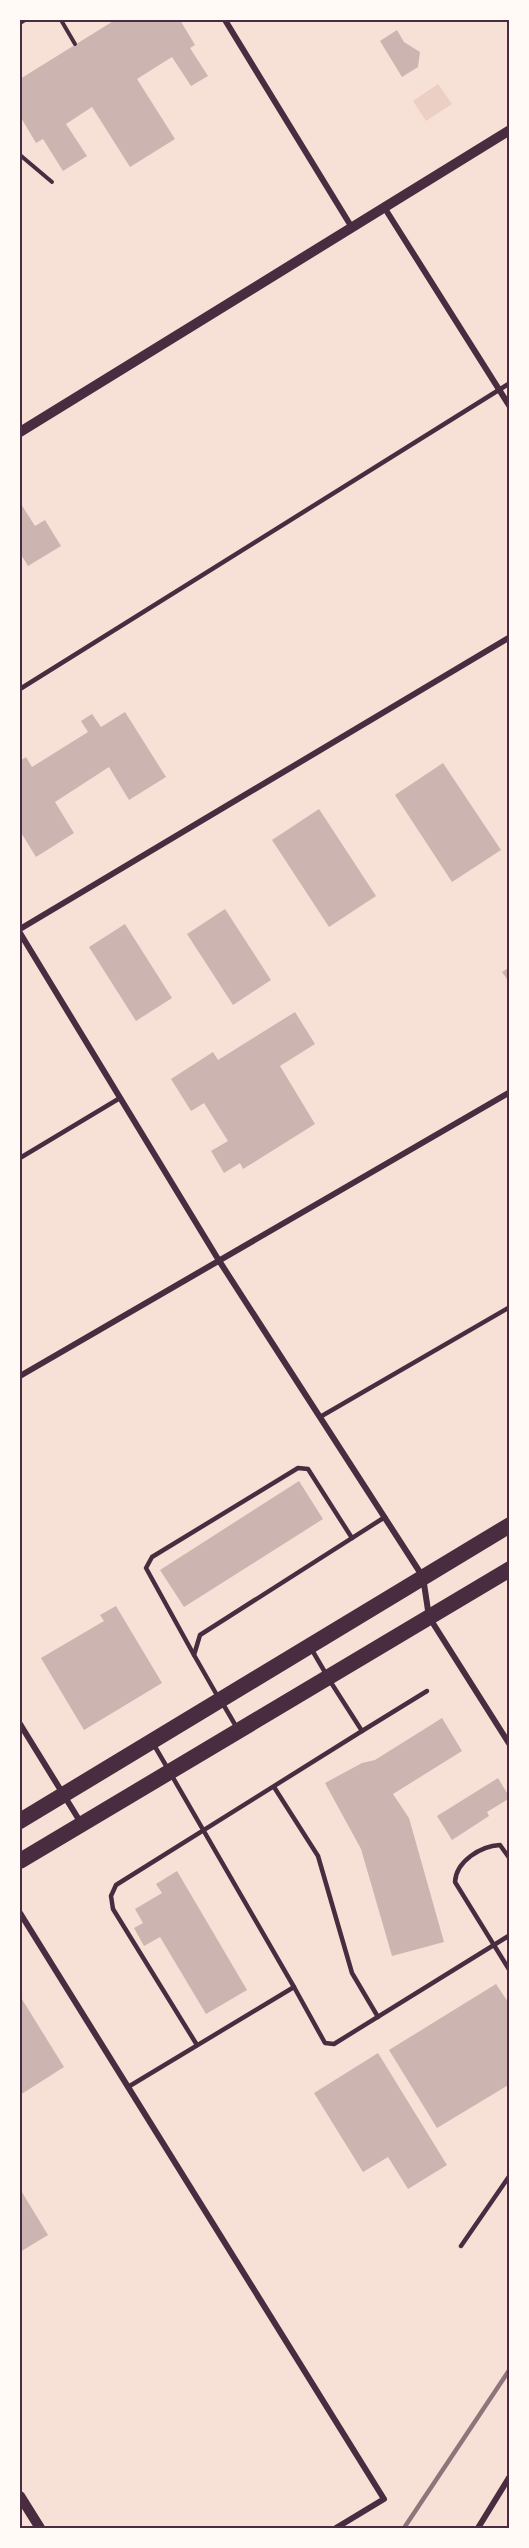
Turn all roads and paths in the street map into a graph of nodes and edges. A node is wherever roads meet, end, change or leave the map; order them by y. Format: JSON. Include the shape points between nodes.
{"nodes":[{"id":1,"x":25,"y":20,"type":"edge"},
{"id":2,"x":61,"y":20,"type":"edge"},
{"id":3,"x":225,"y":20,"type":"edge"},
{"id":4,"x":20,"y":22,"type":"edge"},
{"id":5,"x":75,"y":44,"type":"dead end"},
{"id":6,"x":510,"y":130,"type":"edge"},
{"id":7,"x":20,"y":155,"type":"edge"},
{"id":8,"x":52,"y":182,"type":"dead end"},
{"id":9,"x":384,"y":207,"type":"junction"},
{"id":10,"x":351,"y":226,"type":"junction"},
{"id":11,"x":510,"y":383,"type":"edge"},
{"id":12,"x":498,"y":390,"type":"junction"},
{"id":13,"x":510,"y":407,"type":"edge"},
{"id":14,"x":20,"y":432,"type":"edge"},
{"id":15,"x":510,"y":637,"type":"edge"},
{"id":16,"x":20,"y":689,"type":"edge"},
{"id":17,"x":20,"y":931,"type":"edge"},
{"id":18,"x":510,"y":1092,"type":"edge"},
{"id":19,"x":120,"y":1098,"type":"junction"},
{"id":20,"x":20,"y":1158,"type":"edge"},
{"id":21,"x":218,"y":1259,"type":"junction"},
{"id":22,"x":509,"y":1309,"type":"edge"},
{"id":23,"x":20,"y":1376,"type":"edge"},
{"id":24,"x":320,"y":1417,"type":"junction"},
{"id":25,"x":385,"y":1517,"type":"junction"},
{"id":26,"x":510,"y":1525,"type":"edge"},
{"id":27,"x":352,"y":1539,"type":"junction"},
{"id":28,"x":510,"y":1569,"type":"edge"},
{"id":29,"x":423,"y":1577,"type":"junction"},
{"id":30,"x":429,"y":1617,"type":"junction"},
{"id":31,"x":309,"y":1646,"type":"junction"},
{"id":32,"x":194,"y":1655,"type":"junction"},
{"id":33,"x":328,"y":1677,"type":"junction"},
{"id":34,"x":427,"y":1691,"type":"dead end"},
{"id":35,"x":220,"y":1699,"type":"junction"},
{"id":36,"x":20,"y":1724,"type":"edge"},
{"id":37,"x":239,"y":1730,"type":"junction"},
{"id":38,"x":362,"y":1731,"type":"junction"},
{"id":39,"x":151,"y":1740,"type":"junction"},
{"id":40,"x":510,"y":1745,"type":"edge"},
{"id":41,"x":169,"y":1771,"type":"junction"},
{"id":42,"x":274,"y":1787,"type":"junction"},
{"id":43,"x":63,"y":1793,"type":"junction"},
{"id":44,"x":20,"y":1821,"type":"edge"},
{"id":45,"x":81,"y":1823,"type":"junction"},
{"id":46,"x":204,"y":1832,"type":"junction"},
{"id":47,"x":510,"y":1859,"type":"edge"},
{"id":48,"x":20,"y":1862,"type":"edge"},
{"id":49,"x":20,"y":1913,"type":"edge"},
{"id":50,"x":510,"y":1935,"type":"edge"},
{"id":51,"x":494,"y":1945,"type":"junction"},
{"id":52,"x":510,"y":1971,"type":"edge"},
{"id":53,"x":294,"y":1987,"type":"junction"},
{"id":54,"x":378,"y":2017,"type":"junction"},
{"id":55,"x":197,"y":2045,"type":"junction"},
{"id":56,"x":128,"y":2087,"type":"junction"},
{"id":57,"x":510,"y":2175,"type":"edge"},
{"id":58,"x":461,"y":2246,"type":"dead end"},
{"id":59,"x":510,"y":2476,"type":"edge"},
{"id":60,"x":20,"y":2496,"type":"edge"},
{"id":61,"x":40,"y":2529,"type":"edge"},
{"id":62,"x":336,"y":2529,"type":"edge"},
{"id":63,"x":478,"y":2529,"type":"edge"}],
"edges":[{"from":1,"to":4,"type":"path"},
{"from":2,"to":5,"type":"path"},
{"from":3,"to":10,"type":"street"},
{"from":6,"to":9,"type":"street"},
{"from":7,"to":8,"type":"path"},
{"from":9,"to":10,"type":"street"},
{"from":9,"to":12,"type":"street"},
{"from":10,"to":14,"type":"street"},
{"from":11,"to":12,"type":"lane"},
{"from":12,"to":13,"type":"street"},
{"from":12,"to":16,"type":"lane"},
{"from":15,"to":17,"type":"street"},
{"from":17,"to":19,"type":"street"},
{"from":18,"to":21,"type":"street"},
{"from":19,"to":20,"type":"lane"},
{"from":19,"to":21,"type":"street"},
{"from":21,"to":23,"type":"street"},
{"from":21,"to":24,"type":"street"},
{"from":22,"to":24,"type":"lane"},
{"from":24,"to":25,"type":"street"},
{"from":25,"to":27,"type":"lane"},
{"from":25,"to":29,"type":"street"},
{"from":26,"to":29,"type":"highway"},
{"from":27,"to":32,"type":"lane","via":[[200,1635]]},
{"from":27,"to":32,"type":"lane","via":[[309,1469],[298,1468],[152,1557],[146,1568]]},
{"from":28,"to":30,"type":"highway"},
{"from":29,"to":30,"type":"street"},
{"from":29,"to":31,"type":"highway"},
{"from":30,"to":33,"type":"highway"},
{"from":30,"to":40,"type":"street"},
{"from":31,"to":33,"type":"lane"},
{"from":31,"to":35,"type":"highway"},
{"from":32,"to":35,"type":"lane"},
{"from":33,"to":37,"type":"highway"},
{"from":33,"to":38,"type":"lane"},
{"from":34,"to":38,"type":"lane"},
{"from":35,"to":37,"type":"lane"},
{"from":35,"to":39,"type":"highway"},
{"from":36,"to":43,"type":"street"},
{"from":37,"to":41,"type":"highway"},
{"from":38,"to":42,"type":"lane"},
{"from":39,"to":41,"type":"lane"},
{"from":39,"to":43,"type":"highway"},
{"from":41,"to":45,"type":"highway"},
{"from":41,"to":46,"type":"lane"},
{"from":42,"to":46,"type":"lane"},
{"from":42,"to":54,"type":"lane","via":[[318,1856],[352,1973]]},
{"from":43,"to":44,"type":"highway"},
{"from":43,"to":45,"type":"street"},
{"from":45,"to":48,"type":"highway"},
{"from":46,"to":53,"type":"lane"},
{"from":46,"to":55,"type":"lane","via":[[116,1885],[111,1896],[113,1909]]},
{"from":47,"to":51,"type":"lane","via":[[500,1845],[489,1846],[460,1864],[455,1872],[455,1882]]},
{"from":49,"to":56,"type":"street"},
{"from":50,"to":51,"type":"lane"},
{"from":51,"to":52,"type":"lane"},
{"from":51,"to":54,"type":"lane"},
{"from":53,"to":54,"type":"lane","via":[[325,2043],[334,2044]]},
{"from":53,"to":55,"type":"lane"},
{"from":55,"to":56,"type":"lane"},
{"from":56,"to":62,"type":"street","via":[[384,2499]]},
{"from":57,"to":58,"type":"lane"},
{"from":59,"to":63,"type":"street"},
{"from":60,"to":61,"type":"street"}]}
